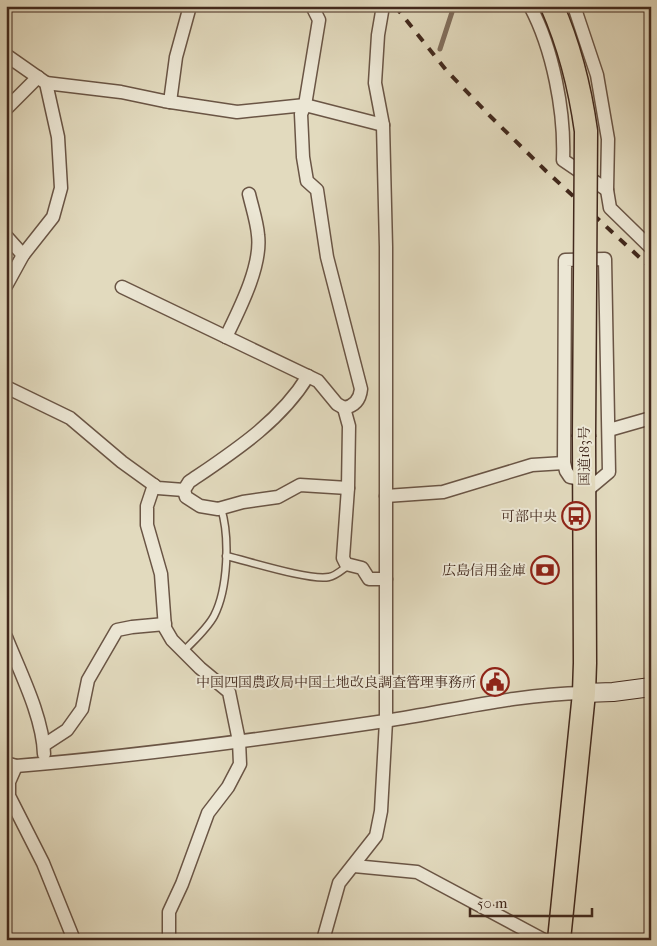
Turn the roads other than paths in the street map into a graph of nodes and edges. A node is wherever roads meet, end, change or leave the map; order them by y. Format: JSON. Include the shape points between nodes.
{"nodes":[{"id":1,"x":190,"y":6,"type":"edge"},
{"id":2,"x":312,"y":6,"type":"edge"},
{"id":3,"x":384,"y":6,"type":"edge"},
{"id":4,"x":530,"y":6,"type":"edge"},
{"id":5,"x":552,"y":6,"type":"edge"},
{"id":6,"x":574,"y":6,"type":"edge"},
{"id":7,"x":6,"y":55,"type":"edge"},
{"id":8,"x":42,"y":80,"type":"junction"},
{"id":9,"x":170,"y":102,"type":"junction"},
{"id":10,"x":306,"y":104,"type":"junction"},
{"id":11,"x":6,"y":109,"type":"edge"},
{"id":12,"x":383,"y":125,"type":"junction"},
{"id":13,"x":607,"y":190,"type":"junction"},
{"id":14,"x":249,"y":194,"type":"dead end"},
{"id":15,"x":6,"y":236,"type":"edge"},
{"id":16,"x":651,"y":248,"type":"edge"},
{"id":17,"x":23,"y":255,"type":"junction"},
{"id":18,"x":6,"y":286,"type":"edge"},
{"id":19,"x":122,"y":287,"type":"dead end"},
{"id":20,"x":226,"y":337,"type":"junction"},
{"id":21,"x":308,"y":376,"type":"junction"},
{"id":22,"x":6,"y":387,"type":"edge"},
{"id":23,"x":344,"y":408,"type":"junction"},
{"id":24,"x":651,"y":418,"type":"edge"},
{"id":25,"x":609,"y":430,"type":"junction"},
{"id":26,"x":564,"y":463,"type":"junction"},
{"id":27,"x":154,"y":485,"type":"junction"},
{"id":28,"x":584,"y":486,"type":"junction"},
{"id":29,"x":348,"y":488,"type":"junction"},
{"id":30,"x":184,"y":490,"type":"junction"},
{"id":31,"x":386,"y":496,"type":"junction"},
{"id":32,"x":221,"y":508,"type":"junction"},
{"id":33,"x":226,"y":556,"type":"junction"},
{"id":34,"x":350,"y":565,"type":"junction"},
{"id":35,"x":386,"y":579,"type":"junction"},
{"id":36,"x":165,"y":624,"type":"junction"},
{"id":37,"x":6,"y":637,"type":"edge"},
{"id":38,"x":183,"y":652,"type":"junction"},
{"id":39,"x":651,"y":687,"type":"edge"},
{"id":40,"x":584,"y":693,"type":"junction"},
{"id":41,"x":386,"y":721,"type":"junction"},
{"id":42,"x":239,"y":741,"type":"junction"},
{"id":43,"x":44,"y":745,"type":"junction"},
{"id":44,"x":45,"y":764,"type":"junction"},
{"id":45,"x":11,"y":765,"type":"edge"},
{"id":46,"x":354,"y":866,"type":"junction"},
{"id":47,"x":74,"y":940,"type":"edge"},
{"id":48,"x":169,"y":940,"type":"edge"},
{"id":49,"x":324,"y":940,"type":"edge"},
{"id":50,"x":544,"y":940,"type":"edge"},
{"id":51,"x":559,"y":940,"type":"edge"}],
"edges":[{"from":1,"to":9,"type":"street","via":[[176,57]]},
{"from":2,"to":10,"type":"street","via":[[319,20]]},
{"from":3,"to":12,"type":"street","via":[[378,35],[375,83]]},
{"from":4,"to":13,"type":"street","via":[[550,60],[562,108],[563,160]]},
{"from":5,"to":28,"type":"highway","name":"国道183号","bridge":true,"via":[[572,58],[586,131]]},
{"from":6,"to":13,"type":"street","via":[[598,75],[608,139]]},
{"from":7,"to":8,"type":"street"},
{"from":8,"to":9,"type":"street"},
{"from":8,"to":11,"type":"street"},
{"from":8,"to":17,"type":"street","via":[[58,137],[61,188],[53,217]]},
{"from":9,"to":10,"type":"street","via":[[237,112]]},
{"from":10,"to":12,"type":"street"},
{"from":10,"to":23,"type":"street","via":[[301,114],[307,180],[317,190],[327,257],[361,389],[360,398],[351,407]]},
{"from":12,"to":31,"type":"street"},
{"from":13,"to":16,"type":"street","via":[[610,208]]},
{"from":14,"to":20,"type":"street","via":[[259,236],[257,258],[245,296]]},
{"from":15,"to":17,"type":"street"},
{"from":17,"to":18,"type":"street"},
{"from":19,"to":20,"type":"street"},
{"from":20,"to":21,"type":"street"},
{"from":21,"to":23,"type":"street","via":[[318,381]]},
{"from":21,"to":30,"type":"street","via":[[270,422],[242,446],[189,482]]},
{"from":22,"to":27,"type":"street","via":[[70,418]]},
{"from":23,"to":29,"type":"street","via":[[349,426]]},
{"from":24,"to":25,"type":"street"},
{"from":25,"to":26,"type":"street","via":[[605,259],[565,260]]},
{"from":25,"to":28,"type":"street","via":[[608,472]]},
{"from":26,"to":28,"type":"street","via":[[570,477]]},
{"from":26,"to":31,"type":"street","via":[[532,465],[442,492]]},
{"from":27,"to":30,"type":"street"},
{"from":27,"to":36,"type":"street","via":[[147,525],[161,574]]},
{"from":28,"to":40,"type":"highway","name":"国道183号"},
{"from":29,"to":32,"type":"street","via":[[300,485],[278,497]]},
{"from":29,"to":34,"type":"street","via":[[343,558]]},
{"from":30,"to":32,"type":"street","via":[[186,497],[200,506]]},
{"from":31,"to":35,"type":"street"},
{"from":32,"to":33,"type":"lane","via":[[227,533]]},
{"from":33,"to":34,"type":"lane","via":[[322,577],[330,577]]},
{"from":33,"to":38,"type":"lane","via":[[220,604],[213,618]]},
{"from":34,"to":35,"type":"street","via":[[362,568],[369,579]]},
{"from":35,"to":41,"type":"street"},
{"from":36,"to":38,"type":"street","via":[[172,640]]},
{"from":36,"to":43,"type":"street","via":[[117,630],[88,680],[82,709],[67,730]]},
{"from":37,"to":43,"type":"street","via":[[34,707]]},
{"from":38,"to":42,"type":"street","via":[[229,692]]},
{"from":39,"to":40,"type":"main road"},
{"from":40,"to":41,"type":"street","via":[[554,693]]},
{"from":40,"to":51,"type":"highway","name":"国道183号"},
{"from":41,"to":42,"type":"street"},
{"from":41,"to":46,"type":"street","via":[[381,811],[376,836]]},
{"from":42,"to":44,"type":"street"},
{"from":42,"to":48,"type":"street","via":[[240,764],[228,787],[208,813],[169,912]]},
{"from":43,"to":44,"type":"street"},
{"from":44,"to":45,"type":"street"},
{"from":45,"to":47,"type":"street","via":[[8,796],[44,863]]},
{"from":46,"to":49,"type":"street","via":[[339,883]]},
{"from":46,"to":50,"type":"street","via":[[418,872]]}]}
